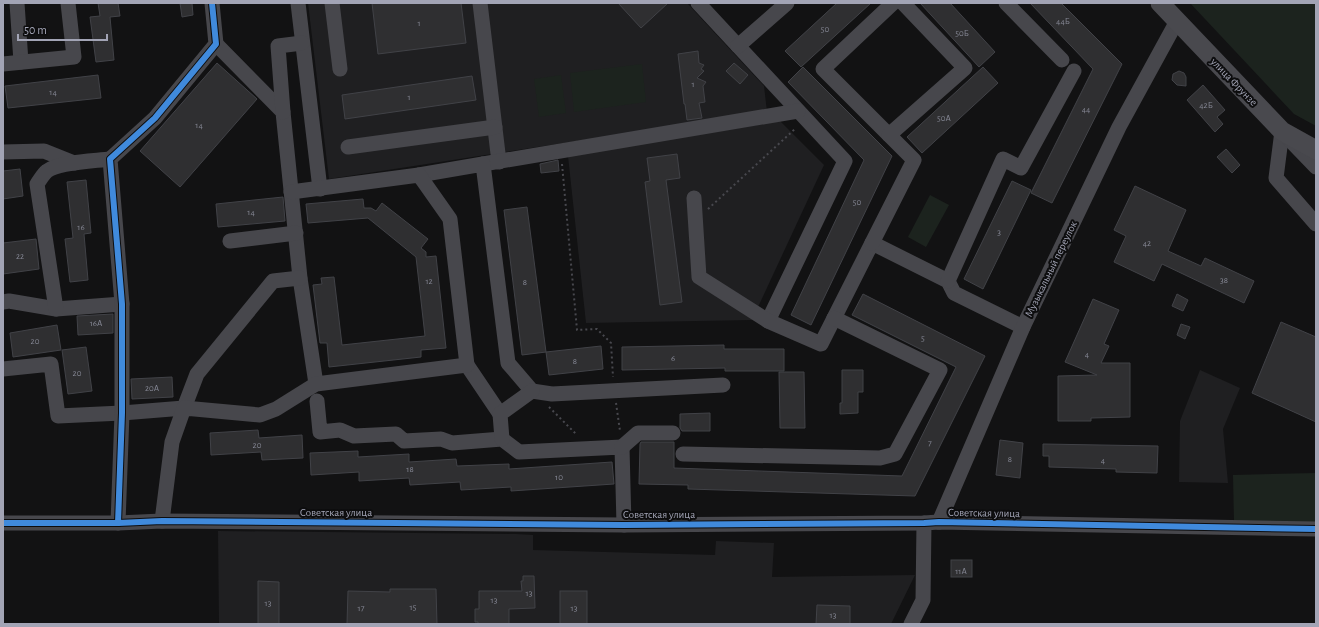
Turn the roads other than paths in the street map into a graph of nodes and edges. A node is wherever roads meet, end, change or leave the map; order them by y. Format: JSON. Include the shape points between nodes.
{"nodes":[{"id":1,"x":17,"y":3,"type":"edge"},
{"id":2,"x":68,"y":3,"type":"edge"},
{"id":3,"x":212,"y":3,"type":"edge"},
{"id":4,"x":298,"y":3,"type":"edge"},
{"id":5,"x":332,"y":3,"type":"edge"},
{"id":6,"x":480,"y":3,"type":"edge"},
{"id":7,"x":698,"y":3,"type":"edge"},
{"id":8,"x":787,"y":3,"type":"edge"},
{"id":9,"x":893,"y":3,"type":"edge"},
{"id":10,"x":903,"y":3,"type":"edge"},
{"id":11,"x":1006,"y":3,"type":"edge"},
{"id":12,"x":1160,"y":3,"type":"edge"},
{"id":13,"x":1177,"y":21,"type":"junction"},
{"id":14,"x":302,"y":43,"type":"junction"},
{"id":15,"x":216,"y":44,"type":"junction"},
{"id":16,"x":738,"y":46,"type":"junction"},
{"id":17,"x":1062,"y":60,"type":"dead end"},
{"id":18,"x":22,"y":62,"type":"junction"},
{"id":19,"x":3,"y":64,"type":"edge"},
{"id":20,"x":340,"y":69,"type":"dead end"},
{"id":21,"x":1074,"y":71,"type":"dead end"},
{"id":22,"x":798,"y":111,"type":"junction"},
{"id":23,"x":283,"y":112,"type":"junction"},
{"id":24,"x":495,"y":127,"type":"junction"},
{"id":25,"x":1282,"y":131,"type":"junction"},
{"id":26,"x":889,"y":135,"type":"junction"},
{"id":27,"x":348,"y":147,"type":"dead end"},
{"id":28,"x":1316,"y":150,"type":"edge"},
{"id":29,"x":3,"y":152,"type":"edge"},
{"id":30,"x":110,"y":159,"type":"junction"},
{"id":31,"x":499,"y":162,"type":"junction"},
{"id":32,"x":74,"y":163,"type":"junction"},
{"id":33,"x":483,"y":164,"type":"junction"},
{"id":34,"x":1316,"y":167,"type":"edge"},
{"id":35,"x":419,"y":175,"type":"junction"},
{"id":36,"x":320,"y":188,"type":"junction"},
{"id":37,"x":291,"y":192,"type":"junction"},
{"id":38,"x":694,"y":198,"type":"dead end"},
{"id":39,"x":1316,"y":224,"type":"edge"},
{"id":40,"x":296,"y":233,"type":"junction"},
{"id":41,"x":230,"y":241,"type":"dead end"},
{"id":42,"x":872,"y":243,"type":"junction"},
{"id":43,"x":300,"y":278,"type":"junction"},
{"id":44,"x":948,"y":281,"type":"junction"},
{"id":45,"x":3,"y":302,"type":"edge"},
{"id":46,"x":122,"y":304,"type":"junction"},
{"id":47,"x":56,"y":309,"type":"junction"},
{"id":48,"x":834,"y":318,"type":"junction"},
{"id":49,"x":768,"y":321,"type":"junction"},
{"id":50,"x":1023,"y":327,"type":"junction"},
{"id":51,"x":467,"y":365,"type":"junction"},
{"id":52,"x":3,"y":369,"type":"edge"},
{"id":53,"x":316,"y":384,"type":"junction"},
{"id":54,"x":724,"y":385,"type":"dead end"},
{"id":55,"x":532,"y":391,"type":"junction"},
{"id":56,"x":317,"y":402,"type":"dead end"},
{"id":57,"x":184,"y":408,"type":"junction"},
{"id":58,"x":122,"y":413,"type":"junction"},
{"id":59,"x":500,"y":414,"type":"junction"},
{"id":60,"x":673,"y":433,"type":"dead end"},
{"id":61,"x":502,"y":439,"type":"junction"},
{"id":62,"x":622,"y":447,"type":"junction"},
{"id":63,"x":683,"y":454,"type":"dead end"},
{"id":64,"x":162,"y":521,"type":"junction"},
{"id":65,"x":3,"y":523,"type":"edge"},
{"id":66,"x":118,"y":523,"type":"junction"},
{"id":67,"x":931,"y":523,"type":"junction"},
{"id":68,"x":624,"y":525,"type":"junction"},
{"id":69,"x":1316,"y":529,"type":"edge"},
{"id":70,"x":1316,"y":538,"type":"edge"},
{"id":71,"x":911,"y":624,"type":"edge"}],
"edges":[{"from":1,"to":18,"type":"street"},
{"from":2,"to":18,"type":"street","via":[[74,57]]},
{"from":3,"to":15,"type":"street"},
{"from":4,"to":14,"type":"street"},
{"from":5,"to":20,"type":"street"},
{"from":6,"to":24,"type":"street"},
{"from":7,"to":16,"type":"street"},
{"from":8,"to":16,"type":"street"},
{"from":9,"to":26,"type":"street","via":[[823,69]]},
{"from":10,"to":26,"type":"street","via":[[965,68]]},
{"from":11,"to":17,"type":"street"},
{"from":12,"to":13,"type":"main road","name":"улица Фрунзе"},
{"from":13,"to":25,"type":"main road","name":"улица Фрунзе"},
{"from":13,"to":50,"type":"street","name":"Музыкальный переулок","via":[[1119,127]]},
{"from":14,"to":23,"type":"street","via":[[278,46]]},
{"from":14,"to":36,"type":"street"},
{"from":15,"to":23,"type":"street"},
{"from":15,"to":30,"type":"street","via":[[155,118]]},
{"from":16,"to":22,"type":"street"},
{"from":18,"to":19,"type":"street"},
{"from":21,"to":44,"type":"street","via":[[1021,168],[1003,159]]},
{"from":22,"to":31,"type":"street"},
{"from":22,"to":49,"type":"street","via":[[844,161]]},
{"from":23,"to":37,"type":"street"},
{"from":24,"to":27,"type":"street"},
{"from":24,"to":31,"type":"street"},
{"from":25,"to":28,"type":"main road","name":"улица Фрунзе"},
{"from":25,"to":34,"type":"street"},
{"from":25,"to":39,"type":"street","via":[[1276,178]]},
{"from":26,"to":42,"type":"street","via":[[914,160]]},
{"from":29,"to":32,"type":"street","via":[[44,151]]},
{"from":30,"to":32,"type":"street"},
{"from":30,"to":46,"type":"street"},
{"from":31,"to":33,"type":"street"},
{"from":32,"to":47,"type":"street","via":[[48,170],[37,184]]},
{"from":33,"to":35,"type":"street"},
{"from":33,"to":55,"type":"street","via":[[508,363]]},
{"from":35,"to":36,"type":"street"},
{"from":35,"to":51,"type":"street","via":[[450,219]]},
{"from":36,"to":37,"type":"street"},
{"from":37,"to":40,"type":"street"},
{"from":38,"to":49,"type":"street","via":[[699,277]]},
{"from":40,"to":41,"type":"street"},
{"from":40,"to":43,"type":"street"},
{"from":42,"to":44,"type":"street"},
{"from":42,"to":48,"type":"street"},
{"from":43,"to":53,"type":"street"},
{"from":43,"to":57,"type":"street","via":[[273,281],[197,374]]},
{"from":44,"to":50,"type":"street","via":[[954,293]]},
{"from":45,"to":47,"type":"street"},
{"from":46,"to":47,"type":"street"},
{"from":46,"to":58,"type":"street"},
{"from":48,"to":49,"type":"street","via":[[821,344]]},
{"from":48,"to":63,"type":"street","via":[[940,370],[895,454],[880,458]]},
{"from":50,"to":67,"type":"street","name":"Музыкальный переулок"},
{"from":51,"to":53,"type":"street"},
{"from":51,"to":59,"type":"street"},
{"from":52,"to":58,"type":"street","via":[[51,364],[58,416]]},
{"from":53,"to":57,"type":"street","via":[[276,410],[260,415]]},
{"from":54,"to":55,"type":"street","via":[[552,394]]},
{"from":55,"to":59,"type":"street"},
{"from":56,"to":61,"type":"street","via":[[320,432],[340,430],[354,436],[396,434],[404,441]]},
{"from":57,"to":58,"type":"street"},
{"from":57,"to":64,"type":"street","via":[[172,442]]},
{"from":58,"to":66,"type":"street"},
{"from":59,"to":61,"type":"street"},
{"from":60,"to":62,"type":"street","via":[[638,434]]},
{"from":61,"to":62,"type":"street","via":[[519,452]]},
{"from":62,"to":68,"type":"street"},
{"from":64,"to":66,"type":"street","name":"Советская улица"},
{"from":64,"to":68,"type":"street","name":"Советская улица"},
{"from":65,"to":66,"type":"street","name":"Советская улица"},
{"from":67,"to":68,"type":"street","name":"Советская улица"},
{"from":67,"to":69,"type":"street","name":"Советская улица"},
{"from":67,"to":70,"type":"street","via":[[954,533]]},
{"from":67,"to":71,"type":"street","via":[[923,600]]}]}
